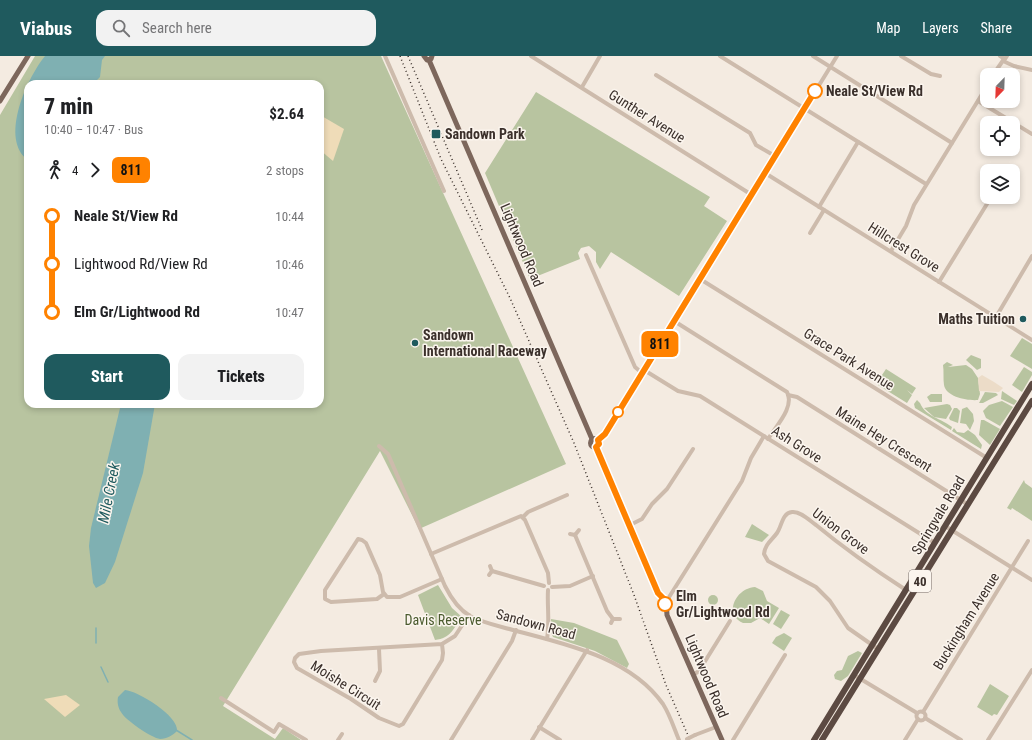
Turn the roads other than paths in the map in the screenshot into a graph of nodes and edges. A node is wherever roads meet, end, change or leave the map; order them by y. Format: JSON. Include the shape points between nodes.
{"nodes":[{"id":1,"x":28,"y":56,"type":"edge"},
{"id":2,"x":385,"y":56,"type":"edge"},
{"id":3,"x":424,"y":56,"type":"edge"},
{"id":4,"x":531,"y":56,"type":"edge"},
{"id":5,"x":600,"y":56,"type":"edge"},
{"id":6,"x":720,"y":56,"type":"edge"},
{"id":7,"x":813,"y":56,"type":"edge"},
{"id":8,"x":836,"y":56,"type":"edge"},
{"id":9,"x":901,"y":56,"type":"edge"},
{"id":10,"x":1000,"y":56,"type":"edge"},
{"id":11,"x":430,"y":58,"type":"edge"},
{"id":12,"x":1005,"y":58,"type":"edge"},
{"id":13,"x":830,"y":67,"type":"junction"},
{"id":14,"x":998,"y":68,"type":"edge"},
{"id":15,"x":1032,"y":70,"type":"edge"},
{"id":16,"x":656,"y":75,"type":"dead end"},
{"id":17,"x":940,"y":76,"type":"dead end"},
{"id":18,"x":582,"y":87,"type":"junction"},
{"id":19,"x":2,"y":93,"type":"edge"},
{"id":20,"x":980,"y":98,"type":"edge"},
{"id":21,"x":0,"y":101,"type":"edge"},
{"id":22,"x":978,"y":101,"type":"junction"},
{"id":23,"x":804,"y":109,"type":"junction"},
{"id":24,"x":1032,"y":134,"type":"edge"},
{"id":25,"x":858,"y":142,"type":"junction"},
{"id":26,"x":952,"y":143,"type":"junction"},
{"id":27,"x":775,"y":156,"type":"junction"},
{"id":28,"x":765,"y":173,"type":"junction"},
{"id":29,"x":926,"y":184,"type":"junction"},
{"id":30,"x":444,"y":191,"type":"dead end"},
{"id":31,"x":752,"y":195,"type":"junction"},
{"id":32,"x":987,"y":204,"type":"edge"},
{"id":33,"x":819,"y":207,"type":"junction"},
{"id":34,"x":824,"y":210,"type":"junction"},
{"id":35,"x":810,"y":233,"type":"dead end"},
{"id":36,"x":891,"y":251,"type":"junction"},
{"id":37,"x":586,"y":255,"type":"dead end"},
{"id":38,"x":1032,"y":256,"type":"edge"},
{"id":39,"x":700,"y":279,"type":"junction"},
{"id":40,"x":939,"y":282,"type":"junction"},
{"id":41,"x":996,"y":317,"type":"junction"},
{"id":42,"x":674,"y":321,"type":"junction"},
{"id":43,"x":1032,"y":340,"type":"edge"},
{"id":44,"x":643,"y":372,"type":"junction"},
{"id":45,"x":1032,"y":384,"type":"edge"},
{"id":46,"x":788,"y":396,"type":"junction"},
{"id":47,"x":1032,"y":401,"type":"edge"},
{"id":48,"x":1001,"y":434,"type":"junction"},
{"id":49,"x":764,"y":436,"type":"junction"},
{"id":50,"x":592,"y":439,"type":"junction"},
{"id":51,"x":768,"y":439,"type":"junction"},
{"id":52,"x":1008,"y":439,"type":"junction"},
{"id":53,"x":598,"y":440,"type":"junction"},
{"id":54,"x":379,"y":446,"type":"dead end"},
{"id":55,"x":596,"y":447,"type":"junction"},
{"id":56,"x":693,"y":449,"type":"dead end"},
{"id":57,"x":986,"y":458,"type":"junction"},
{"id":58,"x":567,"y":495,"type":"dead end"},
{"id":59,"x":961,"y":500,"type":"junction"},
{"id":60,"x":968,"y":504,"type":"junction"},
{"id":61,"x":523,"y":518,"type":"junction"},
{"id":62,"x":628,"y":526,"type":"junction"},
{"id":63,"x":945,"y":526,"type":"junction"},
{"id":64,"x":579,"y":530,"type":"dead end"},
{"id":65,"x":952,"y":530,"type":"junction"},
{"id":66,"x":1028,"y":541,"type":"dead end"},
{"id":67,"x":935,"y":543,"type":"junction"},
{"id":68,"x":431,"y":554,"type":"junction"},
{"id":69,"x":490,"y":566,"type":"dead end"},
{"id":70,"x":1012,"y":568,"type":"junction"},
{"id":71,"x":592,"y":576,"type":"junction"},
{"id":72,"x":442,"y":579,"type":"junction"},
{"id":73,"x":1032,"y":580,"type":"edge"},
{"id":74,"x":549,"y":586,"type":"junction"},
{"id":75,"x":906,"y":590,"type":"junction"},
{"id":76,"x":384,"y":594,"type":"junction"},
{"id":77,"x":666,"y":602,"type":"junction"},
{"id":78,"x":468,"y":615,"type":"junction"},
{"id":79,"x":620,"y":619,"type":"dead end"},
{"id":80,"x":730,"y":621,"type":"dead end"},
{"id":81,"x":516,"y":630,"type":"junction"},
{"id":82,"x":547,"y":639,"type":"junction"},
{"id":83,"x":442,"y":644,"type":"junction"},
{"id":84,"x":872,"y":646,"type":"junction"},
{"id":85,"x":379,"y":648,"type":"junction"},
{"id":86,"x":878,"y":649,"type":"junction"},
{"id":87,"x":587,"y":650,"type":"junction"},
{"id":88,"x":785,"y":655,"type":"dead end"},
{"id":89,"x":1032,"y":670,"type":"edge"},
{"id":90,"x":693,"y":675,"type":"junction"},
{"id":91,"x":854,"y":675,"type":"junction"},
{"id":92,"x":860,"y":678,"type":"junction"},
{"id":93,"x":375,"y":681,"type":"dead end"},
{"id":94,"x":221,"y":698,"type":"dead end"},
{"id":95,"x":923,"y":712,"type":"junction"},
{"id":96,"x":917,"y":713,"type":"junction"},
{"id":97,"x":925,"y":718,"type":"junction"},
{"id":98,"x":918,"y":719,"type":"junction"},
{"id":99,"x":539,"y":727,"type":"junction"},
{"id":100,"x":716,"y":727,"type":"junction"},
{"id":101,"x":342,"y":734,"type":"dead end"},
{"id":102,"x":686,"y":739,"type":"edge"},
{"id":103,"x":306,"y":740,"type":"edge"},
{"id":104,"x":338,"y":740,"type":"edge"},
{"id":105,"x":451,"y":740,"type":"edge"},
{"id":106,"x":532,"y":740,"type":"edge"},
{"id":107,"x":560,"y":740,"type":"edge"},
{"id":108,"x":679,"y":740,"type":"edge"},
{"id":109,"x":722,"y":740,"type":"edge"},
{"id":110,"x":733,"y":740,"type":"edge"},
{"id":111,"x":814,"y":740,"type":"edge"},
{"id":112,"x":822,"y":740,"type":"edge"},
{"id":113,"x":905,"y":740,"type":"edge"},
{"id":114,"x":961,"y":740,"type":"edge"},
{"id":115,"x":988,"y":740,"type":"edge"}],
"edges":[{"from":1,"to":19,"type":"main road"},
{"from":2,"to":30,"type":"street"},
{"from":3,"to":11,"type":"main road","via":[[425,59]]},
{"from":4,"to":18,"type":"street","name":"Gunther Avenue"},
{"from":5,"to":18,"type":"street"},
{"from":6,"to":23,"type":"street"},
{"from":7,"to":13,"type":"street"},
{"from":8,"to":13,"type":"street"},
{"from":9,"to":17,"type":"street","via":[[931,74]]},
{"from":10,"to":12,"type":"street"},
{"from":11,"to":50,"type":"main road","name":"Lightwood Road"},
{"from":12,"to":14,"type":"street"},
{"from":12,"to":15,"type":"street","via":[[1014,66]]},
{"from":13,"to":23,"type":"street"},
{"from":13,"to":26,"type":"street"},
{"from":16,"to":27,"type":"street","via":[[750,133],[756,144]]},
{"from":18,"to":31,"type":"street","name":"Gunther Avenue"},
{"from":19,"to":21,"type":"main road"},
{"from":20,"to":22,"type":"street"},
{"from":22,"to":24,"type":"street"},
{"from":22,"to":26,"type":"street"},
{"from":23,"to":25,"type":"street"},
{"from":23,"to":27,"type":"street"},
{"from":25,"to":29,"type":"street"},
{"from":25,"to":33,"type":"street"},
{"from":26,"to":29,"type":"street"},
{"from":27,"to":28,"type":"street"},
{"from":28,"to":31,"type":"street"},
{"from":28,"to":33,"type":"street","name":"Hillcrest Grove"},
{"from":29,"to":36,"type":"street"},
{"from":31,"to":39,"type":"street"},
{"from":32,"to":40,"type":"street"},
{"from":33,"to":34,"type":"street","name":"Hillcrest Grove"},
{"from":34,"to":35,"type":"street"},
{"from":34,"to":36,"type":"street","name":"Hillcrest Grove"},
{"from":36,"to":40,"type":"street","name":"Hillcrest Grove"},
{"from":37,"to":44,"type":"street","via":[[635,367]]},
{"from":38,"to":41,"type":"street"},
{"from":39,"to":42,"type":"street"},
{"from":39,"to":57,"type":"street","name":"Grace Park Avenue"},
{"from":40,"to":41,"type":"street","name":"Hillcrest Grove"},
{"from":41,"to":43,"type":"street","name":"Hillcrest Grove"},
{"from":42,"to":44,"type":"street"},
{"from":42,"to":46,"type":"street","via":[[785,390]]},
{"from":44,"to":49,"type":"street","name":"Ash Grove","via":[[678,391],[698,395]]},
{"from":44,"to":53,"type":"street","via":[[605,434]]},
{"from":45,"to":48,"type":"highway","name":"Springvale Road","number":"40"},
{"from":46,"to":51,"type":"street","via":[[787,408]]},
{"from":46,"to":59,"type":"street","name":"Maine Hey Crescent","via":[[796,397]]},
{"from":47,"to":52,"type":"highway","name":"Springvale Road","number":"40"},
{"from":48,"to":52,"type":"highway"},
{"from":48,"to":57,"type":"highway","name":"Springvale Road","number":"40"},
{"from":49,"to":51,"type":"street","name":"Ash Grove"},
{"from":49,"to":77,"type":"street","via":[[751,458],[742,481]]},
{"from":50,"to":53,"type":"main road"},
{"from":50,"to":55,"type":"main road","name":"Lightwood Road","via":[[590,445]]},
{"from":51,"to":67,"type":"street","name":"Ash Grove"},
{"from":52,"to":60,"type":"highway","name":"Springvale Road","number":"40"},
{"from":53,"to":55,"type":"main road","via":[[599,444]]},
{"from":54,"to":68,"type":"street","name":"Sandown Road","via":[[388,454]]},
{"from":55,"to":62,"type":"main road","name":"Lightwood Road"},
{"from":56,"to":62,"type":"street","via":[[666,490],[642,518]]},
{"from":57,"to":59,"type":"highway","name":"Springvale Road","number":"40"},
{"from":58,"to":61,"type":"street","via":[[529,511]]},
{"from":59,"to":60,"type":"street","name":"Maine Hey Crescent"},
{"from":59,"to":63,"type":"highway","name":"Springvale Road","number":"40"},
{"from":60,"to":65,"type":"highway","name":"Springvale Road","number":"40"},
{"from":61,"to":68,"type":"street","via":[[517,517]]},
{"from":61,"to":74,"type":"street","via":[[548,573]]},
{"from":62,"to":77,"type":"main road","name":"Lightwood Road","via":[[658,593]]},
{"from":63,"to":65,"type":"street"},
{"from":63,"to":67,"type":"highway","name":"Springvale Road","number":"40"},
{"from":64,"to":71,"type":"street","via":[[572,534]]},
{"from":65,"to":70,"type":"street"},
{"from":65,"to":86,"type":"highway","name":"Springvale Road","number":"40"},
{"from":66,"to":70,"type":"street","name":"Buckingham Avenue"},
{"from":67,"to":75,"type":"highway","name":"Springvale Road","number":"40"},
{"from":68,"to":72,"type":"street","name":"Sandown Road"},
{"from":69,"to":74,"type":"street","via":[[490,573]]},
{"from":70,"to":73,"type":"street"},
{"from":70,"to":95,"type":"street","name":"Buckingham Avenue"},
{"from":71,"to":74,"type":"street","via":[[570,586]]},
{"from":71,"to":79,"type":"street","via":[[612,621]]},
{"from":72,"to":76,"type":"street","via":[[398,597]]},
{"from":72,"to":78,"type":"street","name":"Sandown Road","via":[[452,600]]},
{"from":74,"to":82,"type":"street","via":[[547,604],[550,623]]},
{"from":75,"to":84,"type":"highway","name":"Springvale Road","number":"40"},
{"from":75,"to":84,"type":"street","name":"Union Grove","via":[[797,512],[785,516],[778,531],[766,545],[764,554],[768,561],[820,590],[848,628]]},
{"from":76,"to":76,"type":"street","via":[[380,575],[366,543],[358,539],[325,590],[325,599],[331,602],[376,599]]},
{"from":77,"to":90,"type":"main road","name":"Lightwood Road","via":[[667,615]]},
{"from":78,"to":81,"type":"street","name":"Sandown Road"},
{"from":78,"to":83,"type":"street","via":[[455,636]]},
{"from":80,"to":90,"type":"street","via":[[700,671]]},
{"from":81,"to":82,"type":"street","name":"Sandown Road"},
{"from":81,"to":105,"type":"street"},
{"from":82,"to":87,"type":"street","name":"Sandown Road"},
{"from":83,"to":85,"type":"street","name":"Moishe Circuit"},
{"from":83,"to":85,"type":"street","name":"Moishe Circuit","via":[[442,660],[403,724],[399,726],[379,718],[297,668],[294,662],[294,658],[299,654]]},
{"from":84,"to":86,"type":"street","name":"Union Grove"},
{"from":84,"to":91,"type":"highway","name":"Springvale Road","number":"40"},
{"from":85,"to":93,"type":"street","via":[[380,671]]},
{"from":86,"to":92,"type":"highway","name":"Springvale Road","number":"40"},
{"from":87,"to":99,"type":"street"},
{"from":87,"to":108,"type":"street","name":"Sandown Road","via":[[618,666],[654,694],[665,708]]},
{"from":88,"to":110,"type":"street"},
{"from":89,"to":115,"type":"street"},
{"from":90,"to":100,"type":"main road","name":"Lightwood Road"},
{"from":91,"to":92,"type":"street"},
{"from":91,"to":111,"type":"highway","name":"Springvale Road","number":"40"},
{"from":92,"to":96,"type":"street"},
{"from":92,"to":112,"type":"highway","name":"Springvale Road","number":"40"},
{"from":94,"to":103,"type":"street","via":[[274,732],[279,724]]},
{"from":95,"to":96,"type":"street"},
{"from":95,"to":97,"type":"street"},
{"from":96,"to":98,"type":"street"},
{"from":97,"to":98,"type":"street"},
{"from":97,"to":114,"type":"street"},
{"from":98,"to":113,"type":"street"},
{"from":99,"to":106,"type":"street"},
{"from":99,"to":107,"type":"street"},
{"from":100,"to":102,"type":"street","bridge":true},
{"from":100,"to":109,"type":"main road","name":"Lightwood Road"},
{"from":101,"to":104,"type":"street"}]}
